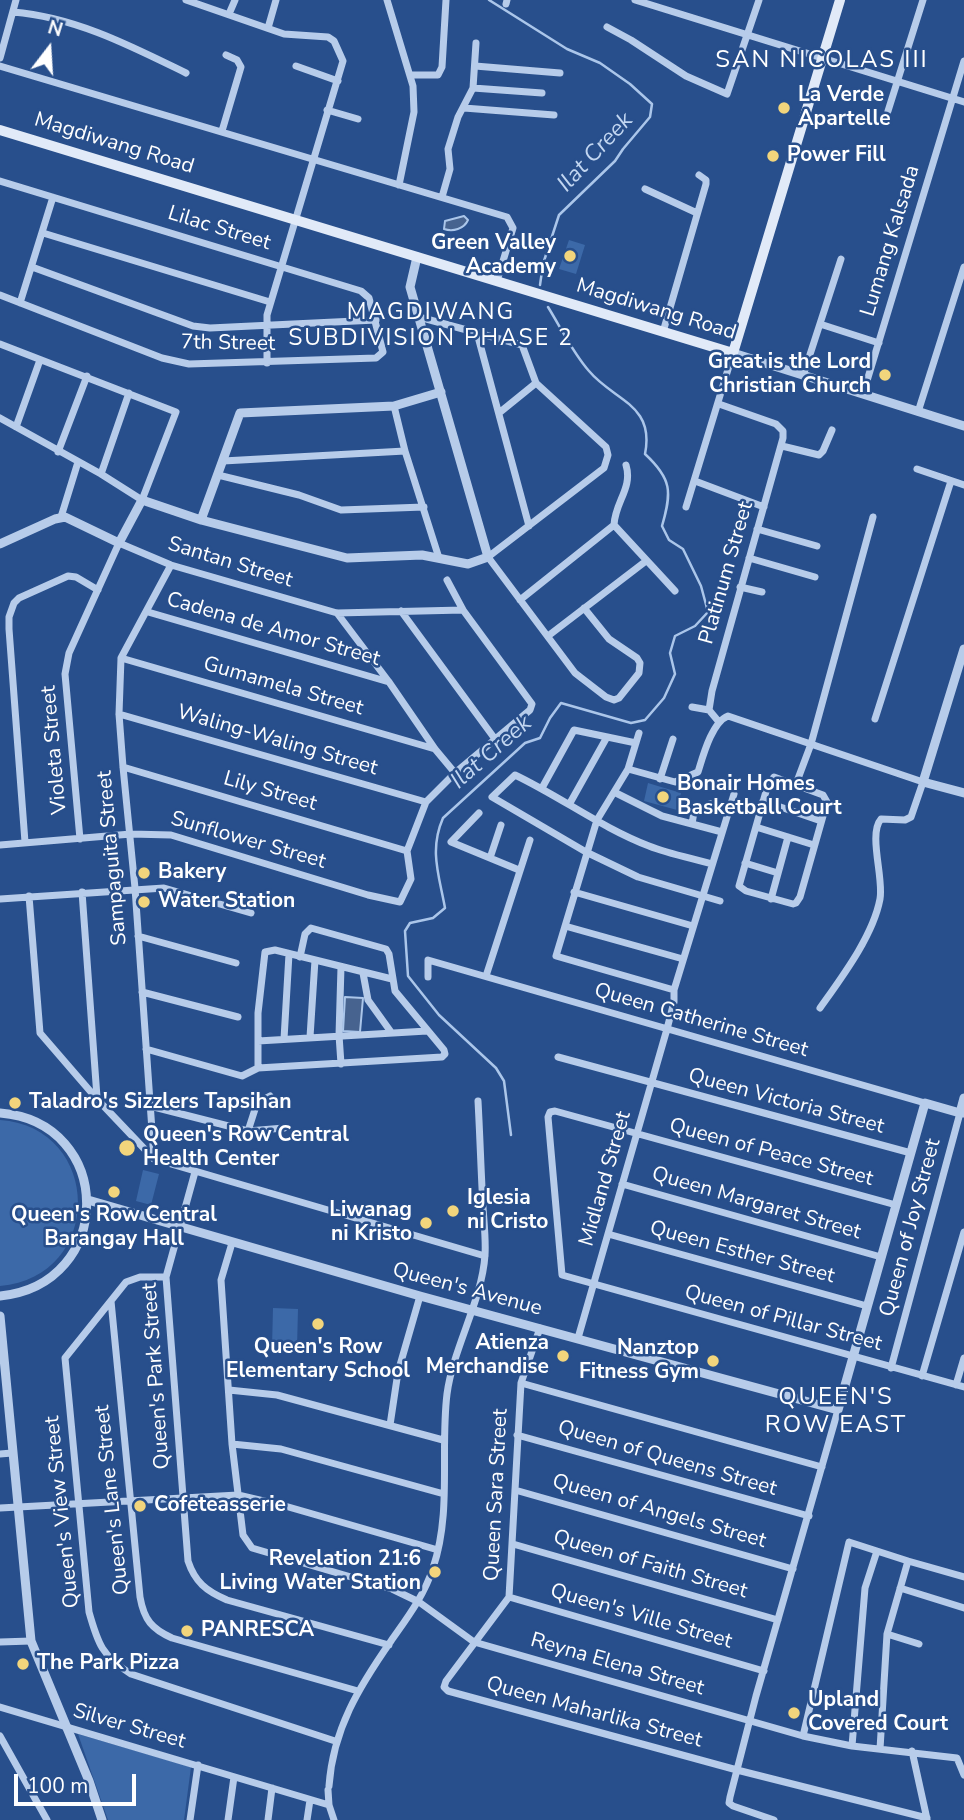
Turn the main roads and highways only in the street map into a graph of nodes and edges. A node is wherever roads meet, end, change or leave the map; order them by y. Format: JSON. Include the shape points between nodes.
{"nodes":[{"id":1,"x":840,"y":0,"type":"edge"},
{"id":2,"x":0,"y":130,"type":"edge"}],
"edges":[{"from":1,"to":2,"type":"main road","name":"Magdiwang Road","via":[[733,353]]}]}
